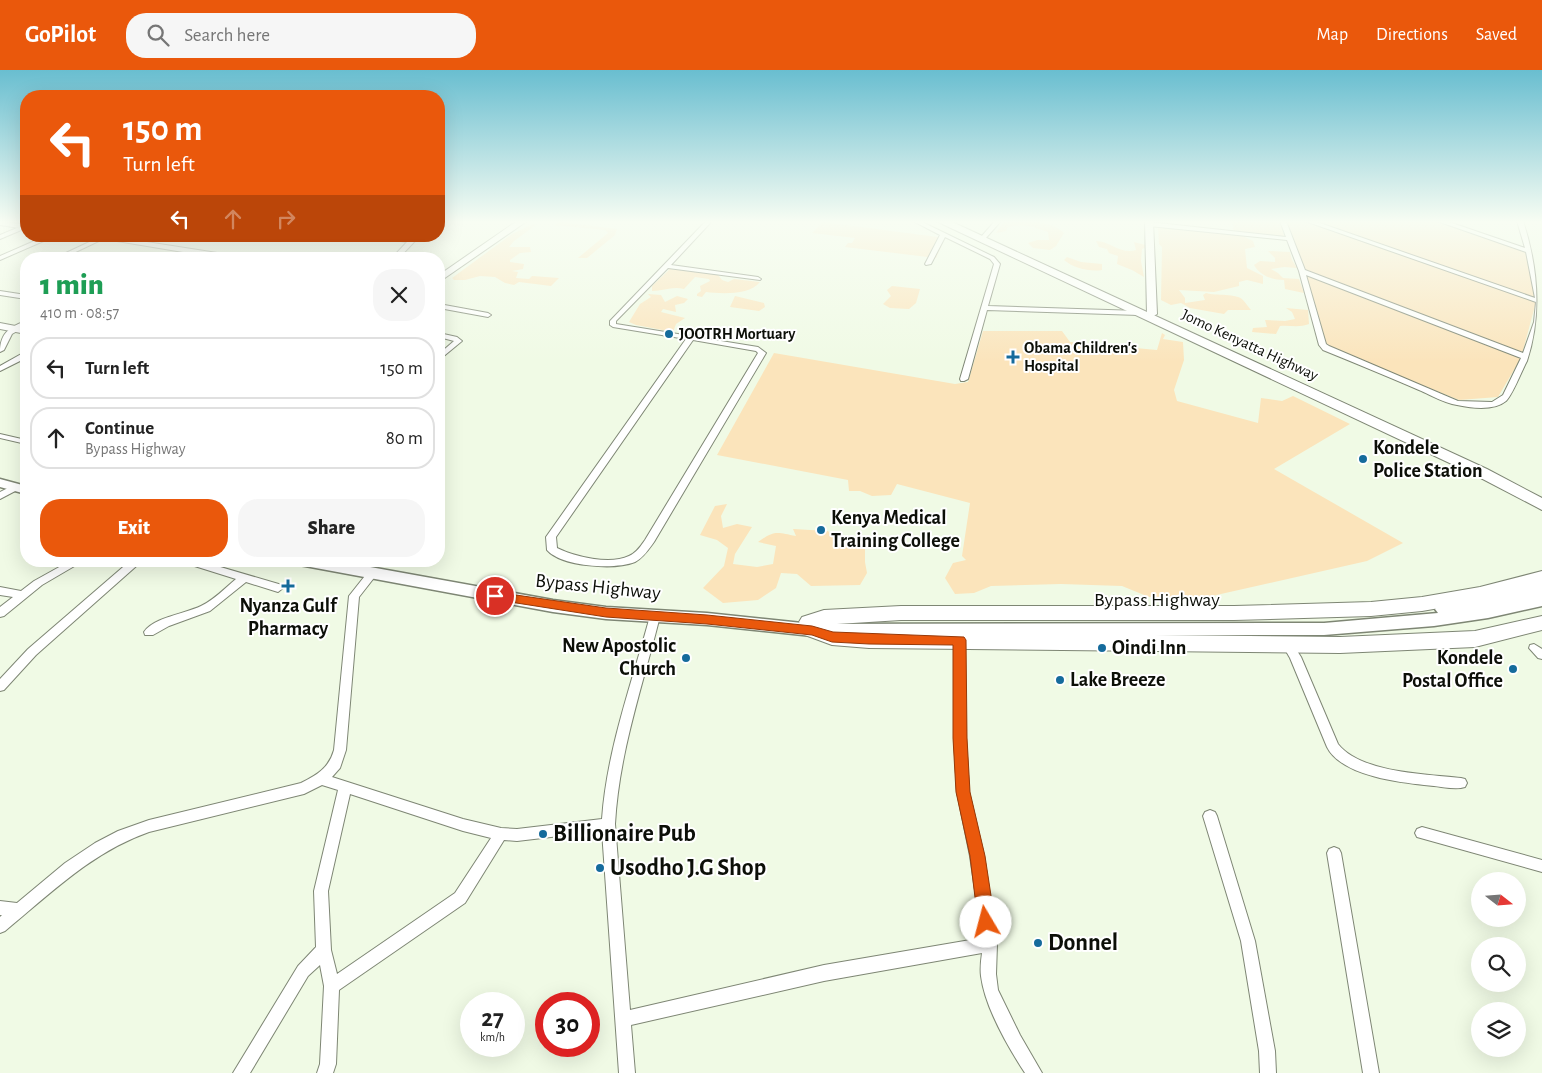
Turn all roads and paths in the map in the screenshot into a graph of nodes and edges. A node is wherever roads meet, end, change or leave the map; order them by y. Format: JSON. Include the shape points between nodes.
{"nodes":[{"id":1,"x":455,"y":268,"type":"edge"},
{"id":2,"x":664,"y":268,"type":"edge"},
{"id":3,"x":679,"y":268,"type":"edge"},
{"id":4,"x":996,"y":268,"type":"edge"},
{"id":5,"x":1036,"y":268,"type":"edge"},
{"id":6,"x":1047,"y":268,"type":"edge"},
{"id":7,"x":1147,"y":268,"type":"edge"},
{"id":8,"x":1301,"y":268,"type":"edge"},
{"id":9,"x":1442,"y":268,"type":"edge"},
{"id":10,"x":1533,"y":268,"type":"edge"},
{"id":11,"x":1302,"y":271,"type":"junction"},
{"id":12,"x":445,"y":275,"type":"edge"},
{"id":13,"x":758,"y":279,"type":"dead end"},
{"id":14,"x":0,"y":293,"type":"edge"},
{"id":15,"x":20,"y":296,"type":"edge"},
{"id":16,"x":1540,"y":301,"type":"junction"},
{"id":17,"x":445,"y":307,"type":"edge"},
{"id":18,"x":984,"y":308,"type":"junction"},
{"id":19,"x":1145,"y":314,"type":"junction"},
{"id":20,"x":488,"y":315,"type":"dead end"},
{"id":21,"x":0,"y":326,"type":"edge"},
{"id":22,"x":20,"y":326,"type":"edge"},
{"id":23,"x":14,"y":329,"type":"junction"},
{"id":24,"x":20,"y":330,"type":"edge"},
{"id":25,"x":445,"y":336,"type":"edge"},
{"id":26,"x":690,"y":339,"type":"junction"},
{"id":27,"x":0,"y":350,"type":"edge"},
{"id":28,"x":445,"y":353,"type":"edge"},
{"id":29,"x":1526,"y":357,"type":"junction"},
{"id":30,"x":20,"y":358,"type":"edge"},
{"id":31,"x":0,"y":369,"type":"edge"},
{"id":32,"x":964,"y":379,"type":"dead end"},
{"id":33,"x":0,"y":436,"type":"edge"},
{"id":34,"x":20,"y":441,"type":"edge"},
{"id":35,"x":0,"y":483,"type":"edge"},
{"id":36,"x":20,"y":488,"type":"edge"},
{"id":37,"x":20,"y":488,"type":"edge"},
{"id":38,"x":1542,"y":491,"type":"edge"},
{"id":39,"x":0,"y":496,"type":"edge"},
{"id":40,"x":1542,"y":505,"type":"edge"},
{"id":41,"x":66,"y":567,"type":"edge"},
{"id":42,"x":130,"y":567,"type":"edge"},
{"id":43,"x":207,"y":567,"type":"edge"},
{"id":44,"x":336,"y":567,"type":"edge"},
{"id":45,"x":372,"y":574,"type":"junction"},
{"id":46,"x":1542,"y":577,"type":"edge"},
{"id":47,"x":244,"y":579,"type":"junction"},
{"id":48,"x":278,"y":588,"type":"dead end"},
{"id":49,"x":1542,"y":588,"type":"edge"},
{"id":50,"x":0,"y":591,"type":"edge"},
{"id":51,"x":23,"y":595,"type":"junction"},
{"id":52,"x":1542,"y":600,"type":"edge"},
{"id":53,"x":0,"y":613,"type":"edge"},
{"id":54,"x":656,"y":616,"type":"junction"},
{"id":55,"x":1383,"y":621,"type":"junction"},
{"id":56,"x":1542,"y":623,"type":"edge"},
{"id":57,"x":810,"y":626,"type":"junction"},
{"id":58,"x":149,"y":632,"type":"dead end"},
{"id":59,"x":959,"y":640,"type":"junction"},
{"id":60,"x":1288,"y":646,"type":"junction"},
{"id":61,"x":0,"y":687,"type":"edge"},
{"id":62,"x":321,"y":779,"type":"junction"},
{"id":63,"x":1461,"y":783,"type":"dead end"},
{"id":64,"x":345,"y":786,"type":"junction"},
{"id":65,"x":1210,"y":816,"type":"dead end"},
{"id":66,"x":608,"y":824,"type":"junction"},
{"id":67,"x":1422,"y":833,"type":"dead end"},
{"id":68,"x":501,"y":834,"type":"junction"},
{"id":69,"x":1334,"y":854,"type":"dead end"},
{"id":70,"x":1542,"y":866,"type":"edge"},
{"id":71,"x":0,"y":908,"type":"edge"},
{"id":72,"x":18,"y":910,"type":"junction"},
{"id":73,"x":0,"y":926,"type":"edge"},
{"id":74,"x":990,"y":944,"type":"junction"},
{"id":75,"x":324,"y":950,"type":"junction"},
{"id":76,"x":332,"y":986,"type":"junction"},
{"id":77,"x":623,"y":1019,"type":"junction"},
{"id":78,"x":241,"y":1073,"type":"edge"},
{"id":79,"x":325,"y":1073,"type":"edge"},
{"id":80,"x":627,"y":1073,"type":"edge"},
{"id":81,"x":1034,"y":1073,"type":"edge"},
{"id":82,"x":1268,"y":1073,"type":"edge"},
{"id":83,"x":1371,"y":1073,"type":"edge"}],
"edges":[{"from":1,"to":12,"type":"main road"},
{"from":2,"to":26,"type":"street","via":[[613,321],[613,325]]},
{"from":3,"to":13,"type":"street"},
{"from":4,"to":18,"type":"street"},
{"from":5,"to":19,"type":"highway","name":"Jomo Kenyatta Highway"},
{"from":6,"to":19,"type":"highway","name":"Jomo Kenyatta Highway"},
{"from":7,"to":19,"type":"main road"},
{"from":8,"to":11,"type":"street"},
{"from":9,"to":16,"type":"street"},
{"from":10,"to":16,"type":"street"},
{"from":11,"to":29,"type":"street"},
{"from":11,"to":29,"type":"street","via":[[1326,348],[1457,403],[1496,403],[1504,399]]},
{"from":14,"to":15,"type":"street"},
{"from":16,"to":29,"type":"street"},
{"from":17,"to":20,"type":"street"},
{"from":18,"to":19,"type":"street"},
{"from":18,"to":32,"type":"street"},
{"from":19,"to":38,"type":"highway","name":"Jomo Kenyatta Highway","via":[[1486,470]]},
{"from":19,"to":40,"type":"highway","name":"Jomo Kenyatta Highway","via":[[1481,472]]},
{"from":21,"to":23,"type":"main road"},
{"from":22,"to":23,"type":"street"},
{"from":23,"to":24,"type":"main road"},
{"from":23,"to":27,"type":"street","via":[[4,337]]},
{"from":25,"to":28,"type":"street","via":[[458,341]]},
{"from":26,"to":26,"type":"street","via":[[551,537],[552,550],[569,558],[617,564],[639,554],[649,542],[762,353],[758,349]]},
{"from":30,"to":31,"type":"street"},
{"from":33,"to":34,"type":"street"},
{"from":35,"to":36,"type":"main road"},
{"from":37,"to":39,"type":"street"},
{"from":41,"to":51,"type":"street"},
{"from":42,"to":61,"type":"street","via":[[32,652]]},
{"from":43,"to":47,"type":"street"},
{"from":44,"to":45,"type":"main road","name":"Bypass Highway"},
{"from":45,"to":54,"type":"main road","name":"Bypass Highway","via":[[553,606]]},
{"from":45,"to":62,"type":"street","via":[[354,596],[338,762]]},
{"from":46,"to":57,"type":"highway","via":[[1480,594],[1371,609],[1234,613],[901,612],[824,617]]},
{"from":47,"to":48,"type":"street"},
{"from":47,"to":58,"type":"street","via":[[206,608]]},
{"from":49,"to":55,"type":"main road","name":"Bypass Highway"},
{"from":50,"to":51,"type":"street"},
{"from":51,"to":53,"type":"street"},
{"from":52,"to":55,"type":"main road","name":"Bypass Highway","via":[[1448,619]]},
{"from":54,"to":57,"type":"main road","name":"Bypass Highway","via":[[770,626]]},
{"from":54,"to":66,"type":"street","via":[[621,740]]},
{"from":55,"to":57,"type":"main road","name":"Bypass Highway"},
{"from":55,"to":57,"type":"main road","name":"Bypass Highway","via":[[1277,630],[911,631]]},
{"from":56,"to":60,"type":"highway","via":[[1475,639]]},
{"from":57,"to":59,"type":"highway","via":[[832,637]]},
{"from":59,"to":60,"type":"highway"},
{"from":59,"to":74,"type":"street","via":[[963,792],[977,856]]},
{"from":60,"to":63,"type":"street","via":[[1333,747],[1342,758],[1395,774]]},
{"from":62,"to":64,"type":"street"},
{"from":62,"to":72,"type":"street","via":[[304,788],[123,835],[92,852]]},
{"from":64,"to":68,"type":"street","via":[[463,825]]},
{"from":64,"to":75,"type":"street","via":[[321,891]]},
{"from":65,"to":82,"type":"street","via":[[1248,940]]},
{"from":66,"to":68,"type":"street","via":[[517,836]]},
{"from":66,"to":77,"type":"street"},
{"from":67,"to":70,"type":"street"},
{"from":68,"to":76,"type":"street","via":[[460,898]]},
{"from":69,"to":83,"type":"street"},
{"from":71,"to":72,"type":"street"},
{"from":72,"to":73,"type":"street"},
{"from":74,"to":77,"type":"street","via":[[824,973]]},
{"from":74,"to":81,"type":"street","via":[[988,974],[991,992],[1014,1041]]},
{"from":75,"to":76,"type":"street"},
{"from":75,"to":78,"type":"street","via":[[303,971]]},
{"from":76,"to":79,"type":"street"},
{"from":77,"to":80,"type":"street"}]}
